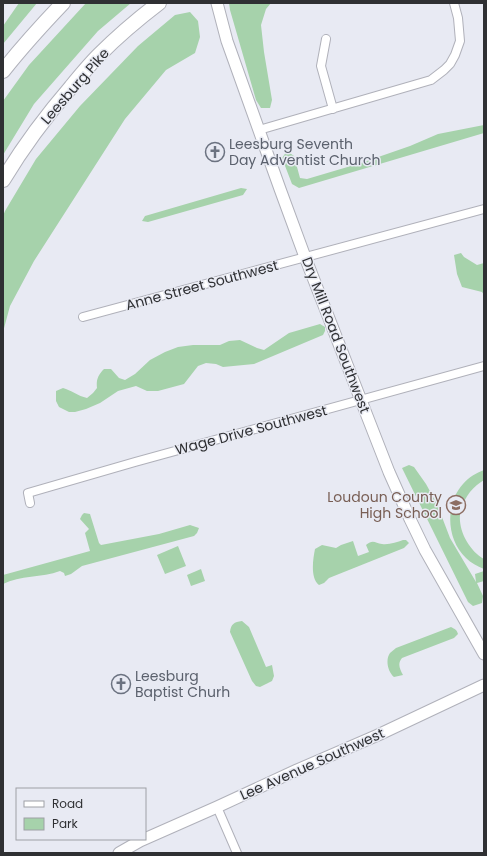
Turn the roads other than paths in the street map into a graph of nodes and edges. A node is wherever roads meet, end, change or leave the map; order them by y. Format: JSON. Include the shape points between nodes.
{"nodes":[{"id":1,"x":63,"y":3,"type":"edge"},
{"id":2,"x":159,"y":3,"type":"edge"},
{"id":3,"x":217,"y":3,"type":"edge"},
{"id":4,"x":454,"y":3,"type":"edge"},
{"id":5,"x":326,"y":39,"type":"dead end"},
{"id":6,"x":3,"y":71,"type":"edge"},
{"id":7,"x":333,"y":109,"type":"junction"},
{"id":8,"x":259,"y":130,"type":"junction"},
{"id":9,"x":3,"y":180,"type":"edge"},
{"id":10,"x":484,"y":209,"type":"edge"},
{"id":11,"x":305,"y":257,"type":"junction"},
{"id":12,"x":83,"y":317,"type":"dead end"},
{"id":13,"x":484,"y":366,"type":"edge"},
{"id":14,"x":361,"y":400,"type":"junction"},
{"id":15,"x":30,"y":503,"type":"dead end"},
{"id":16,"x":484,"y":654,"type":"edge"},
{"id":17,"x":484,"y":685,"type":"edge"},
{"id":18,"x":217,"y":807,"type":"junction"},
{"id":19,"x":146,"y":838,"type":"edge"},
{"id":20,"x":142,"y":840,"type":"edge"},
{"id":21,"x":119,"y":853,"type":"edge"},
{"id":22,"x":237,"y":853,"type":"edge"}],
"edges":[{"from":1,"to":6,"type":"highway"},
{"from":2,"to":9,"type":"highway","name":"Leesburg Pike","via":[[136,21],[83,72],[51,110]]},
{"from":3,"to":8,"type":"street","name":"Dry Mill Road Southwest","via":[[227,41]]},
{"from":4,"to":7,"type":"street","via":[[460,41],[455,55],[444,70],[431,80]]},
{"from":5,"to":7,"type":"street","via":[[321,66]]},
{"from":7,"to":8,"type":"street"},
{"from":8,"to":11,"type":"street","name":"Dry Mill Road Southwest"},
{"from":10,"to":11,"type":"street","name":"Anne Street Southwest"},
{"from":11,"to":12,"type":"street","name":"Anne Street Southwest"},
{"from":11,"to":14,"type":"street","name":"Dry Mill Road Southwest"},
{"from":13,"to":14,"type":"street","name":"Wage Drive Southwest"},
{"from":14,"to":15,"type":"street","name":"Wage Drive Southwest","via":[[28,493]]},
{"from":14,"to":16,"type":"street","name":"Dry Mill Road Southwest","via":[[410,519]]},
{"from":17,"to":18,"type":"street","name":"Lee Avenue Southwest"},
{"from":18,"to":19,"type":"street","name":"Lee Avenue Southwest"},
{"from":18,"to":22,"type":"street"},
{"from":20,"to":21,"type":"street","name":"Lee Avenue Southwest"}]}
